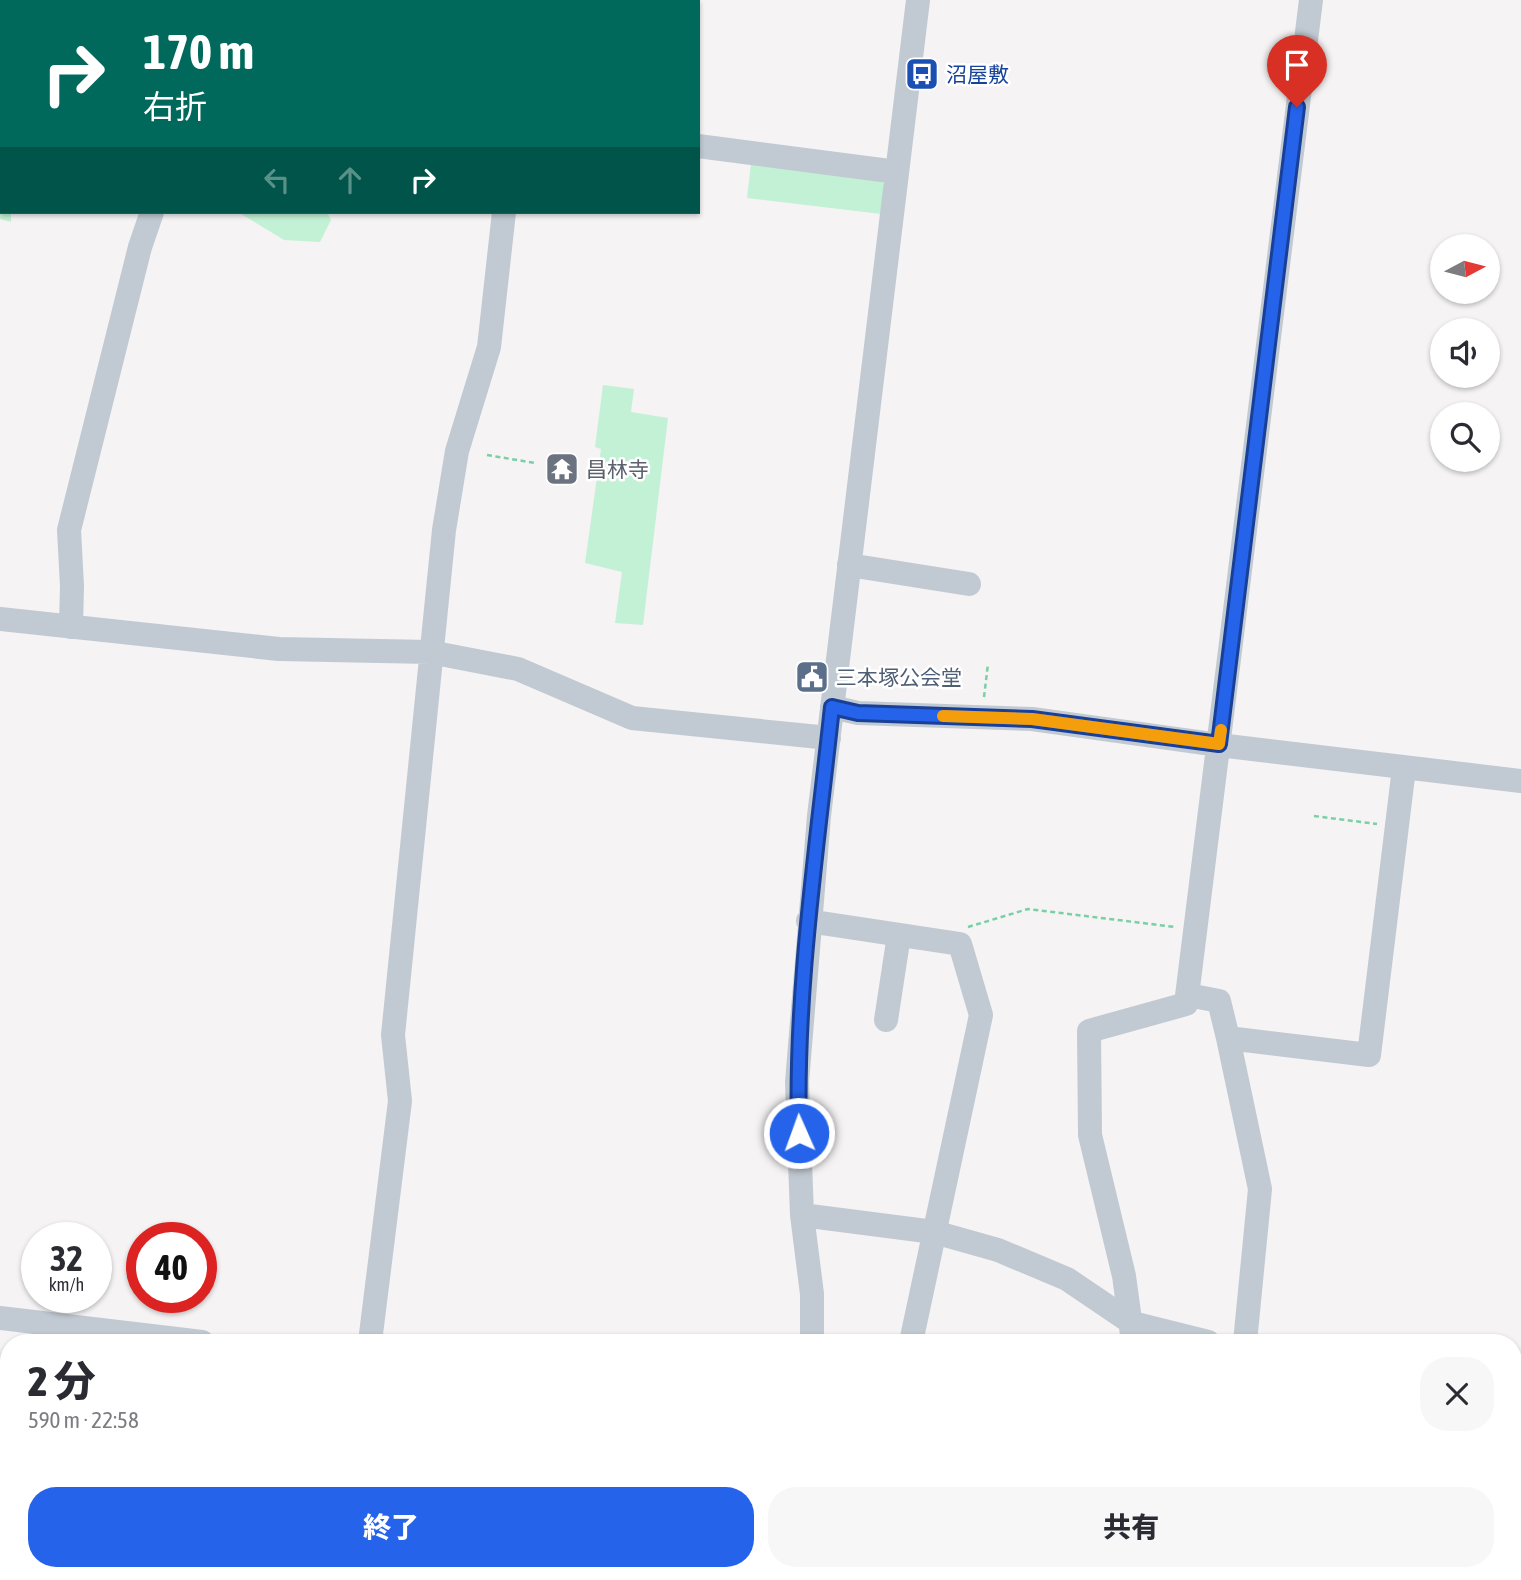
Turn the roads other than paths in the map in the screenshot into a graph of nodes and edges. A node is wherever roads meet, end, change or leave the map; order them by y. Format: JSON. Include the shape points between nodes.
{"nodes":[{"id":1,"x":918,"y":0,"type":"edge"},
{"id":2,"x":1311,"y":0,"type":"edge"},
{"id":3,"x":700,"y":146,"type":"edge"},
{"id":4,"x":897,"y":172,"type":"junction"},
{"id":5,"x":151,"y":214,"type":"edge"},
{"id":6,"x":504,"y":214,"type":"edge"},
{"id":7,"x":849,"y":565,"type":"junction"},
{"id":8,"x":969,"y":584,"type":"dead end"},
{"id":9,"x":0,"y":619,"type":"edge"},
{"id":10,"x":71,"y":627,"type":"junction"},
{"id":11,"x":430,"y":652,"type":"junction"},
{"id":12,"x":832,"y":707,"type":"junction"},
{"id":13,"x":829,"y":738,"type":"junction"},
{"id":14,"x":1219,"y":744,"type":"junction"},
{"id":15,"x":1404,"y":768,"type":"junction"},
{"id":16,"x":1521,"y":781,"type":"edge"},
{"id":17,"x":808,"y":921,"type":"junction"},
{"id":18,"x":899,"y":935,"type":"junction"},
{"id":19,"x":1188,"y":995,"type":"junction"},
{"id":20,"x":886,"y":1020,"type":"dead end"},
{"id":21,"x":1228,"y":1038,"type":"junction"},
{"id":22,"x":802,"y":1215,"type":"junction"},
{"id":23,"x":934,"y":1232,"type":"junction"},
{"id":24,"x":0,"y":1318,"type":"edge"},
{"id":25,"x":1133,"y":1333,"type":"edge"},
{"id":26,"x":135,"y":1334,"type":"edge"},
{"id":27,"x":371,"y":1334,"type":"edge"},
{"id":28,"x":812,"y":1334,"type":"edge"},
{"id":29,"x":913,"y":1334,"type":"edge"},
{"id":30,"x":1246,"y":1334,"type":"edge"}],
"edges":[{"from":1,"to":4,"type":"street"},
{"from":2,"to":14,"type":"street"},
{"from":3,"to":4,"type":"street"},
{"from":4,"to":7,"type":"street"},
{"from":5,"to":10,"type":"street","via":[[69,530]]},
{"from":6,"to":11,"type":"street","via":[[489,347],[457,451]]},
{"from":7,"to":8,"type":"street"},
{"from":7,"to":12,"type":"street"},
{"from":9,"to":10,"type":"street"},
{"from":10,"to":11,"type":"street","via":[[279,649]]},
{"from":11,"to":13,"type":"street","via":[[518,669],[632,719]]},
{"from":11,"to":27,"type":"street","via":[[393,1035],[400,1101]]},
{"from":12,"to":13,"type":"street"},
{"from":12,"to":14,"type":"street","via":[[858,713],[1032,719]]},
{"from":13,"to":17,"type":"street"},
{"from":14,"to":15,"type":"street"},
{"from":14,"to":19,"type":"street"},
{"from":15,"to":16,"type":"street"},
{"from":15,"to":21,"type":"street","via":[[1369,1055]]},
{"from":17,"to":18,"type":"street"},
{"from":17,"to":22,"type":"street","via":[[797,1082]]},
{"from":18,"to":20,"type":"street"},
{"from":18,"to":23,"type":"street","via":[[960,944],[981,1015]]},
{"from":19,"to":21,"type":"street","via":[[1219,1001]]},
{"from":19,"to":25,"type":"street","via":[[1186,1004],[1089,1031],[1090,1135]]},
{"from":21,"to":30,"type":"street","via":[[1260,1189]]},
{"from":22,"to":23,"type":"street"},
{"from":22,"to":28,"type":"street"},
{"from":23,"to":25,"type":"street","via":[[998,1250],[1067,1279]]},
{"from":23,"to":29,"type":"street"},
{"from":24,"to":26,"type":"street"}]}
